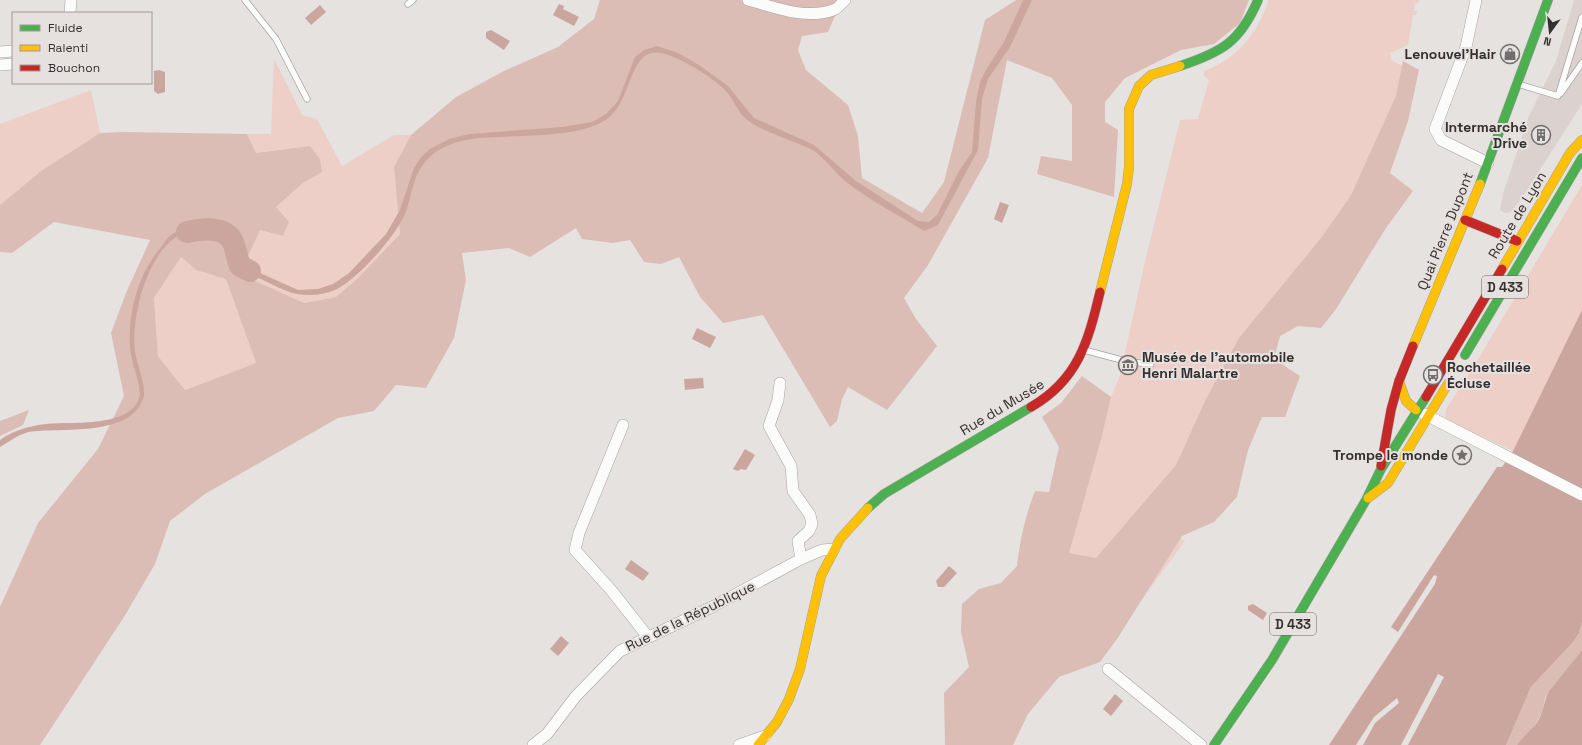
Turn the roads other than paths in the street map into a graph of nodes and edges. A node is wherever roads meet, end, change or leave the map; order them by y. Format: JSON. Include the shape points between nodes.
{"nodes":[{"id":1,"x":71,"y":0,"type":"edge"},
{"id":2,"x":245,"y":0,"type":"edge"},
{"id":3,"x":748,"y":0,"type":"edge"},
{"id":4,"x":845,"y":0,"type":"edge"},
{"id":5,"x":1258,"y":0,"type":"edge"},
{"id":6,"x":1476,"y":0,"type":"edge"},
{"id":7,"x":1548,"y":0,"type":"edge"},
{"id":8,"x":70,"y":12,"type":"edge"},
{"id":9,"x":1582,"y":17,"type":"edge"},
{"id":10,"x":12,"y":51,"type":"edge"},
{"id":11,"x":0,"y":52,"type":"edge"},
{"id":12,"x":1582,"y":63,"type":"edge"},
{"id":13,"x":12,"y":64,"type":"edge"},
{"id":14,"x":0,"y":65,"type":"edge"},
{"id":15,"x":1518,"y":84,"type":"junction"},
{"id":16,"x":1558,"y":96,"type":"junction"},
{"id":17,"x":308,"y":99,"type":"dead end"},
{"id":18,"x":1582,"y":140,"type":"edge"},
{"id":19,"x":1582,"y":158,"type":"edge"},
{"id":20,"x":1488,"y":163,"type":"junction"},
{"id":21,"x":1465,"y":220,"type":"junction"},
{"id":22,"x":1518,"y":240,"type":"junction"},
{"id":23,"x":1083,"y":350,"type":"junction"},
{"id":24,"x":1151,"y":364,"type":"dead end"},
{"id":25,"x":1460,"y":364,"type":"dead end"},
{"id":26,"x":1452,"y":376,"type":"dead end"},
{"id":27,"x":1399,"y":381,"type":"junction"},
{"id":28,"x":780,"y":383,"type":"dead end"},
{"id":29,"x":1416,"y":410,"type":"junction"},
{"id":30,"x":1429,"y":416,"type":"junction"},
{"id":31,"x":623,"y":425,"type":"dead end"},
{"id":32,"x":1381,"y":469,"type":"junction"},
{"id":33,"x":1582,"y":495,"type":"edge"},
{"id":34,"x":1366,"y":500,"type":"junction"},
{"id":35,"x":834,"y":549,"type":"junction"},
{"id":36,"x":801,"y":559,"type":"junction"},
{"id":37,"x":648,"y":637,"type":"junction"},
{"id":38,"x":1108,"y":669,"type":"dead end"},
{"id":39,"x":762,"y":741,"type":"edge"},
{"id":40,"x":533,"y":745,"type":"edge"},
{"id":41,"x":739,"y":745,"type":"edge"},
{"id":42,"x":1200,"y":745,"type":"edge"},
{"id":43,"x":1214,"y":745,"type":"edge"}],
"edges":[{"from":1,"to":8,"type":"street"},
{"from":2,"to":17,"type":"lane","via":[[276,39]]},
{"from":3,"to":4,"type":"street","via":[[786,10],[815,14],[835,10]]},
{"from":5,"to":23,"type":"street","name":"Rue du Musée","via":[[1241,32],[1224,48],[1201,59],[1151,75],[1139,86],[1129,109],[1127,184],[1091,328]]},
{"from":6,"to":20,"type":"street","via":[[1466,47],[1435,129],[1441,140]]},
{"from":7,"to":15,"type":"street","name":"Quai Pierre Dupont"},
{"from":9,"to":16,"type":"lane"},
{"from":10,"to":11,"type":"street"},
{"from":12,"to":16,"type":"lane"},
{"from":13,"to":14,"type":"street"},
{"from":15,"to":16,"type":"lane"},
{"from":15,"to":20,"type":"street","name":"Quai Pierre Dupont"},
{"from":18,"to":22,"type":"street","name":"Route de Lyon","number":"D 433","via":[[1570,153]]},
{"from":19,"to":25,"type":"street","name":"Route de Lyon","number":"D 433"},
{"from":20,"to":21,"type":"street","name":"Quai Pierre Dupont"},
{"from":21,"to":22,"type":"street"},
{"from":21,"to":27,"type":"street","name":"Quai Pierre Dupont"},
{"from":22,"to":29,"type":"street","name":"Route de Lyon","number":"D 433"},
{"from":23,"to":24,"type":"lane","via":[[1129,362]]},
{"from":23,"to":35,"type":"street","name":"Rue du Musée","via":[[1072,373],[1056,391],[884,494],[860,515]]},
{"from":26,"to":30,"type":"street","number":"D 433"},
{"from":27,"to":29,"type":"street","via":[[1405,400]]},
{"from":27,"to":32,"type":"street","name":"Quai Pierre Dupont"},
{"from":28,"to":36,"type":"street","via":[[778,400],[769,426],[791,466],[793,491],[810,515],[812,524],[809,531],[798,541]]},
{"from":29,"to":30,"type":"street"},
{"from":29,"to":32,"type":"street","name":"Quai Pierre Dupont","number":"D 433"},
{"from":30,"to":33,"type":"street"},
{"from":30,"to":34,"type":"street","name":"Quai Pierre Dupont","number":"D 433","via":[[1388,483]]},
{"from":31,"to":37,"type":"street","via":[[579,533],[575,550]]},
{"from":32,"to":34,"type":"street","name":"Quai Pierre Dupont","number":"D 433"},
{"from":34,"to":43,"type":"street","name":"Quai Pierre Dupont","number":"D 433","via":[[1272,660]]},
{"from":35,"to":36,"type":"street","name":"Rue de la République","via":[[822,550]]},
{"from":35,"to":39,"type":"street","name":"Rue du Musée","via":[[821,576],[800,669],[789,700],[777,722]]},
{"from":36,"to":37,"type":"street","name":"Rue de la République","via":[[714,606]]},
{"from":37,"to":40,"type":"street","name":"Rue de la République","via":[[620,651],[576,696],[547,734]]},
{"from":38,"to":42,"type":"street"},
{"from":39,"to":41,"type":"street"}]}
